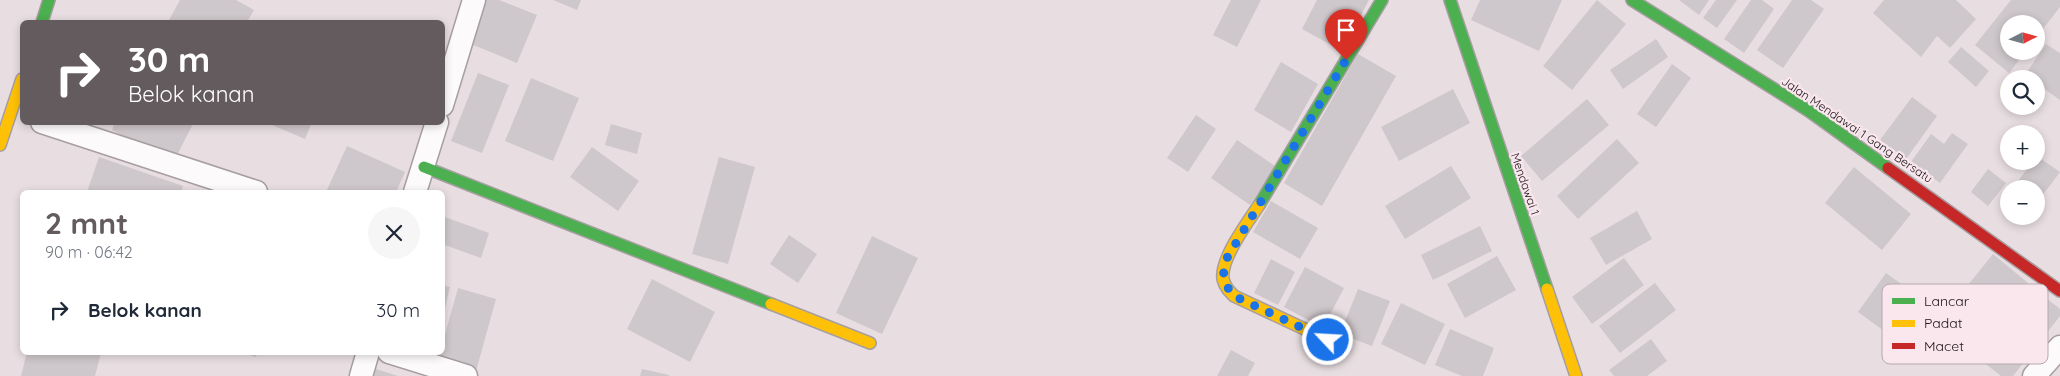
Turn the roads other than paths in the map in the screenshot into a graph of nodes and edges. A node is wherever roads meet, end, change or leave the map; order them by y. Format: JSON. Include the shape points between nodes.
{"nodes":[{"id":1,"x":49,"y":0,"type":"edge"},
{"id":2,"x":474,"y":0,"type":"edge"},
{"id":3,"x":1382,"y":0,"type":"edge"},
{"id":4,"x":1450,"y":0,"type":"edge"},
{"id":5,"x":1632,"y":0,"type":"edge"},
{"id":6,"x":1655,"y":6,"type":"edge"},
{"id":7,"x":43,"y":20,"type":"edge"},
{"id":8,"x":20,"y":93,"type":"edge"},
{"id":9,"x":445,"y":95,"type":"edge"},
{"id":10,"x":17,"y":114,"type":"edge"},
{"id":11,"x":51,"y":125,"type":"edge"},
{"id":12,"x":436,"y":125,"type":"edge"},
{"id":13,"x":0,"y":145,"type":"edge"},
{"id":14,"x":424,"y":167,"type":"junction"},
{"id":15,"x":250,"y":190,"type":"edge"},
{"id":16,"x":416,"y":190,"type":"edge"},
{"id":17,"x":2060,"y":292,"type":"edge"},
{"id":18,"x":1328,"y":340,"type":"dead end"},
{"id":19,"x":870,"y":343,"type":"dead end"},
{"id":20,"x":2060,"y":347,"type":"edge"},
{"id":21,"x":367,"y":355,"type":"edge"},
{"id":22,"x":399,"y":355,"type":"edge"},
{"id":23,"x":2048,"y":360,"type":"edge"},
{"id":24,"x":2045,"y":364,"type":"edge"},
{"id":25,"x":361,"y":376,"type":"edge"},
{"id":26,"x":466,"y":376,"type":"edge"},
{"id":27,"x":1576,"y":376,"type":"edge"},
{"id":28,"x":2034,"y":376,"type":"edge"}],
"edges":[{"from":1,"to":7,"type":"main road"},
{"from":2,"to":9,"type":"street"},
{"from":3,"to":18,"type":"main road","via":[[1224,267],[1226,287],[1234,296]]},
{"from":4,"to":27,"type":"main road","name":"Mendawai 1"},
{"from":5,"to":6,"type":"main road","name":"Jalan Mendawai 1 Gang Bersatu"},
{"from":6,"to":17,"type":"main road","name":"Jalan Mendawai 1 Gang Bersatu","via":[[1809,111]]},
{"from":8,"to":10,"type":"main road"},
{"from":10,"to":13,"type":"main road"},
{"from":11,"to":15,"type":"street"},
{"from":12,"to":14,"type":"street"},
{"from":14,"to":16,"type":"street"},
{"from":14,"to":19,"type":"main road"},
{"from":20,"to":23,"type":"street"},
{"from":21,"to":25,"type":"street"},
{"from":22,"to":26,"type":"street"},
{"from":24,"to":28,"type":"street"}]}
